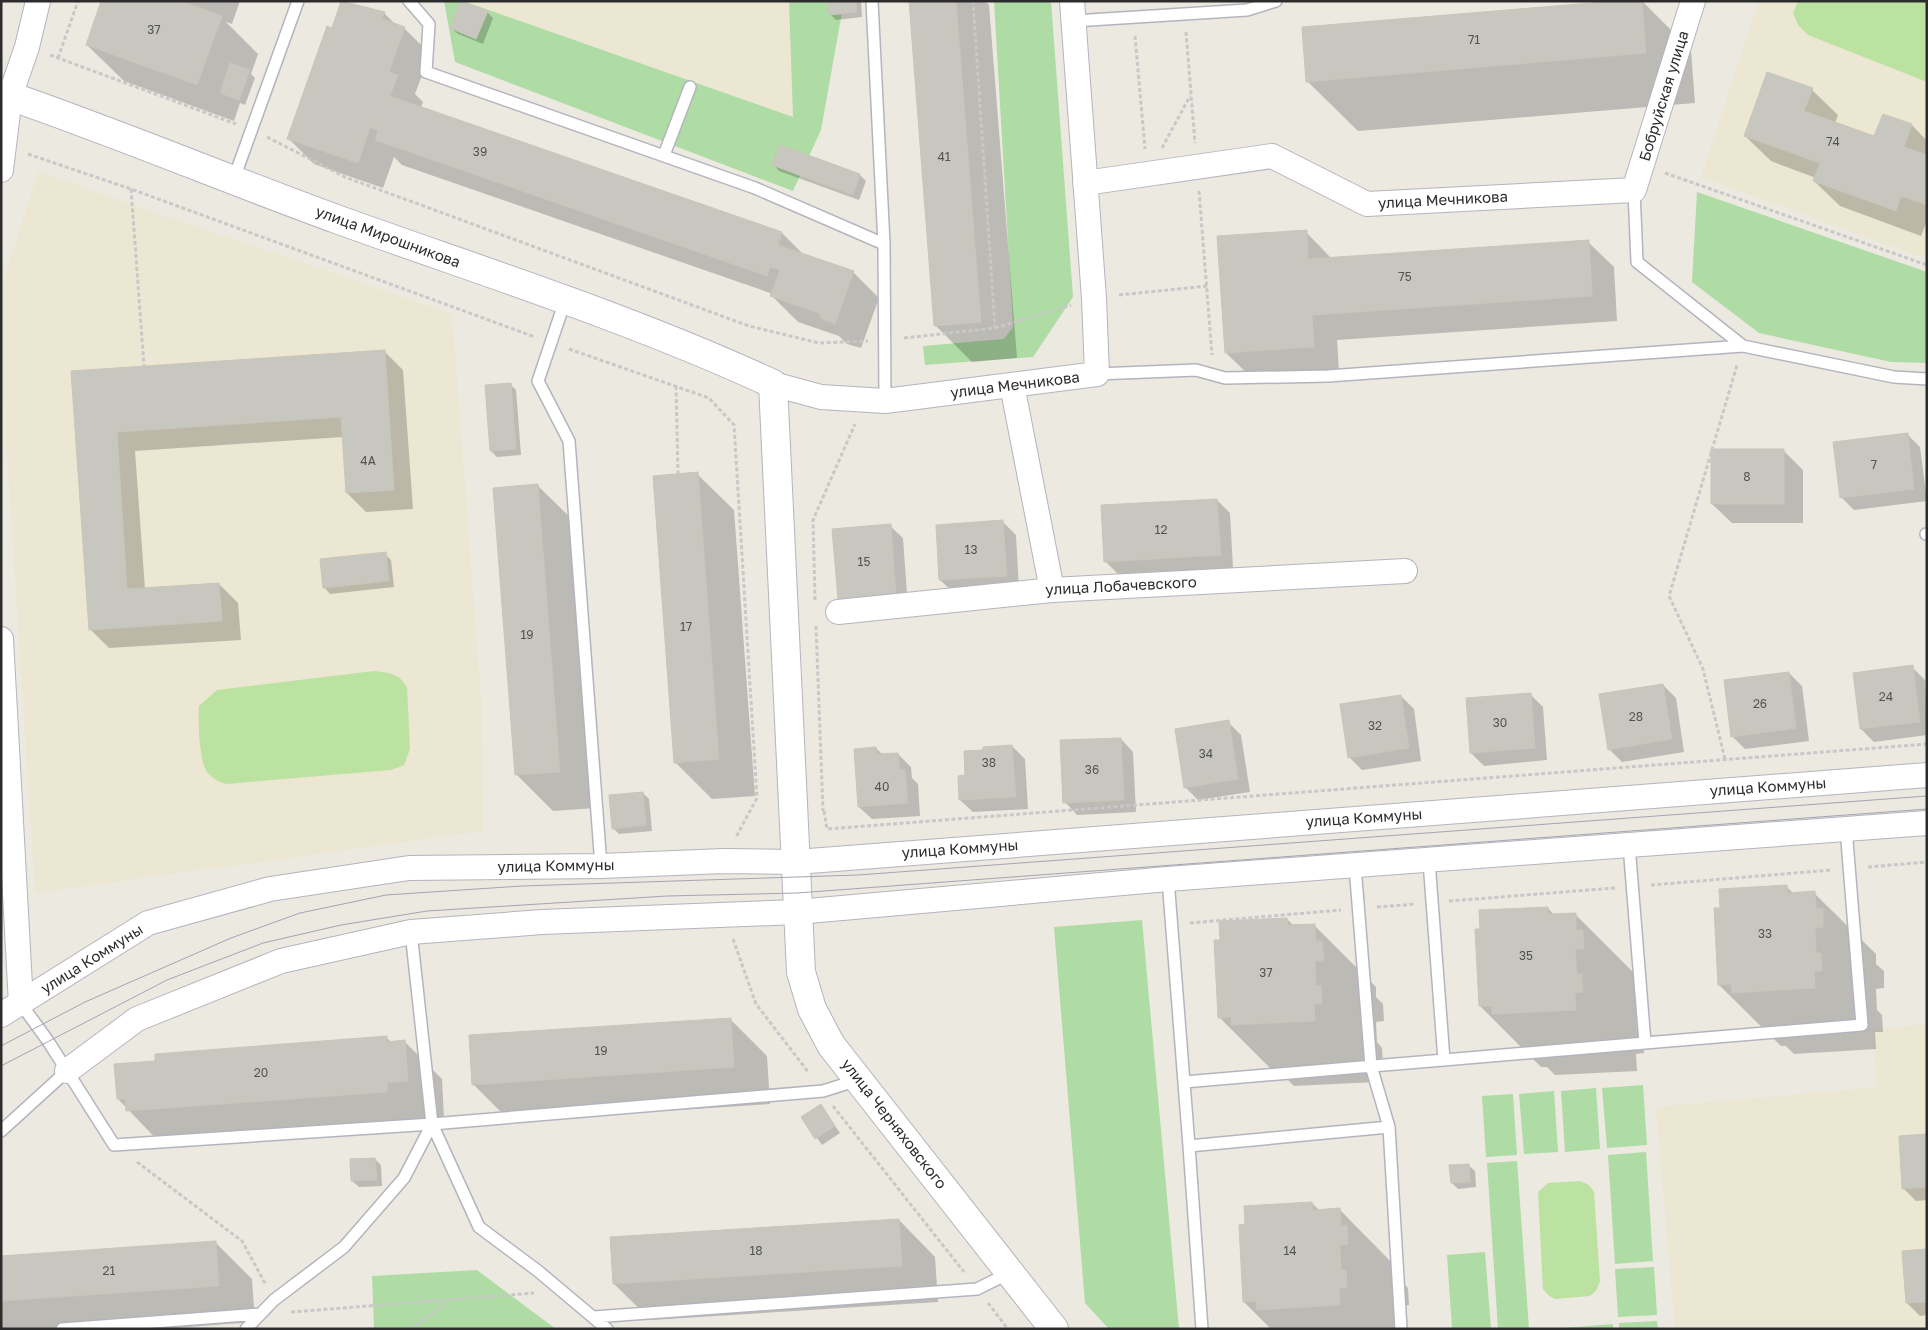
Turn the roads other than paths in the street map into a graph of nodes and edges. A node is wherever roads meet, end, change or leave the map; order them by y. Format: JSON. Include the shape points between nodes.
{"nodes":[{"id":1,"x":38,"y":1,"type":"edge"},
{"id":2,"x":298,"y":1,"type":"edge"},
{"id":3,"x":409,"y":1,"type":"edge"},
{"id":4,"x":872,"y":1,"type":"edge"},
{"id":5,"x":1276,"y":1,"type":"edge"},
{"id":6,"x":1693,"y":1,"type":"edge"},
{"id":7,"x":1073,"y":11,"type":"edge"},
{"id":8,"x":690,"y":87,"type":"dead end"},
{"id":9,"x":6,"y":94,"type":"edge"},
{"id":10,"x":664,"y":156,"type":"junction"},
{"id":11,"x":1,"y":170,"type":"edge"},
{"id":12,"x":233,"y":181,"type":"junction"},
{"id":13,"x":1086,"y":182,"type":"junction"},
{"id":14,"x":1634,"y":190,"type":"junction"},
{"id":15,"x":884,"y":244,"type":"junction"},
{"id":16,"x":566,"y":301,"type":"junction"},
{"id":17,"x":1743,"y":346,"type":"junction"},
{"id":18,"x":1097,"y":374,"type":"junction"},
{"id":19,"x":1927,"y":378,"type":"edge"},
{"id":20,"x":773,"y":384,"type":"junction"},
{"id":21,"x":1012,"y":385,"type":"junction"},
{"id":22,"x":885,"y":401,"type":"junction"},
{"id":23,"x":1405,"y":571,"type":"dead end"},
{"id":24,"x":1052,"y":590,"type":"junction"},
{"id":25,"x":838,"y":612,"type":"dead end"},
{"id":26,"x":1,"y":639,"type":"edge"},
{"id":27,"x":1927,"y":776,"type":"edge"},
{"id":28,"x":1927,"y":823,"type":"edge"},
{"id":29,"x":1846,"y":829,"type":"junction"},
{"id":30,"x":1629,"y":846,"type":"junction"},
{"id":31,"x":1429,"y":861,"type":"junction"},
{"id":32,"x":796,"y":862,"type":"junction"},
{"id":33,"x":601,"y":866,"type":"junction"},
{"id":34,"x":1355,"y":866,"type":"junction"},
{"id":35,"x":1168,"y":880,"type":"junction"},
{"id":36,"x":797,"y":902,"type":"junction"},
{"id":37,"x":411,"y":932,"type":"junction"},
{"id":38,"x":11,"y":1010,"type":"edge"},
{"id":39,"x":1645,"y":1044,"type":"junction"},
{"id":40,"x":1444,"y":1060,"type":"junction"},
{"id":41,"x":1371,"y":1066,"type":"junction"},
{"id":42,"x":67,"y":1071,"type":"junction"},
{"id":43,"x":858,"y":1080,"type":"junction"},
{"id":44,"x":1184,"y":1082,"type":"junction"},
{"id":45,"x":432,"y":1124,"type":"junction"},
{"id":46,"x":1389,"y":1128,"type":"junction"},
{"id":47,"x":1,"y":1131,"type":"edge"},
{"id":48,"x":1189,"y":1146,"type":"junction"},
{"id":49,"x":1009,"y":1273,"type":"junction"},
{"id":50,"x":259,"y":1314,"type":"junction"},
{"id":51,"x":594,"y":1318,"type":"junction"},
{"id":52,"x":62,"y":1329,"type":"edge"},
{"id":53,"x":246,"y":1329,"type":"edge"},
{"id":54,"x":607,"y":1329,"type":"edge"},
{"id":55,"x":1054,"y":1329,"type":"edge"},
{"id":56,"x":1202,"y":1329,"type":"edge"},
{"id":57,"x":1401,"y":1329,"type":"edge"}],
"edges":[{"from":1,"to":9,"type":"street","via":[[27,47]]},
{"from":2,"to":12,"type":"lane"},
{"from":3,"to":10,"type":"lane","via":[[429,24],[426,72]]},
{"from":4,"to":15,"type":"lane"},
{"from":5,"to":7,"type":"lane","via":[[1247,10],[1134,17]]},
{"from":6,"to":14,"type":"street","name":"Бобруйская улица"},
{"from":7,"to":13,"type":"street","name":"улица Мечникова"},
{"from":8,"to":10,"type":"lane"},
{"from":9,"to":11,"type":"street"},
{"from":9,"to":12,"type":"street","name":"улица Мирошникова"},
{"from":10,"to":15,"type":"lane","via":[[755,188]]},
{"from":12,"to":16,"type":"street","name":"улица Мирошникова"},
{"from":13,"to":14,"type":"street","name":"улица Мечникова","via":[[1272,156],[1367,204]]},
{"from":13,"to":18,"type":"street","name":"улица Мечникова"},
{"from":14,"to":17,"type":"lane","via":[[1637,262]]},
{"from":15,"to":22,"type":"lane"},
{"from":16,"to":20,"type":"street","name":"улица Мирошникова","via":[[726,362]]},
{"from":16,"to":33,"type":"lane","via":[[538,382],[569,441]]},
{"from":17,"to":18,"type":"lane","via":[[1328,376],[1225,378],[1196,370]]},
{"from":17,"to":19,"type":"lane","via":[[1894,377]]},
{"from":18,"to":21,"type":"street","name":"улица Мечникова"},
{"from":20,"to":22,"type":"street","name":"улица Мечникова","via":[[821,397]]},
{"from":20,"to":32,"type":"street"},
{"from":21,"to":22,"type":"street","name":"улица Мечникова"},
{"from":21,"to":24,"type":"street"},
{"from":23,"to":24,"type":"street","name":"улица Лобачевского"},
{"from":24,"to":25,"type":"street","name":"улица Лобачевского"},
{"from":26,"to":38,"type":"street"},
{"from":27,"to":32,"type":"street","name":"улица Коммуны"},
{"from":28,"to":29,"type":"street"},
{"from":29,"to":30,"type":"street"},
{"from":29,"to":39,"type":"lane","via":[[1862,1025]]},
{"from":30,"to":31,"type":"street"},
{"from":30,"to":39,"type":"lane"},
{"from":31,"to":34,"type":"street"},
{"from":31,"to":40,"type":"lane"},
{"from":32,"to":33,"type":"street","name":"улица Коммуны","via":[[724,860]]},
{"from":32,"to":36,"type":"street"},
{"from":33,"to":38,"type":"street","name":"улица Коммуны","via":[[409,868],[270,889],[148,923]]},
{"from":34,"to":35,"type":"street"},
{"from":34,"to":41,"type":"lane"},
{"from":35,"to":36,"type":"street"},
{"from":35,"to":44,"type":"lane"},
{"from":36,"to":37,"type":"street","via":[[724,913]]},
{"from":36,"to":43,"type":"street","name":"улица Черняховского","via":[[801,972],[812,1009],[831,1045]]},
{"from":37,"to":42,"type":"street","via":[[281,961],[138,1019]]},
{"from":37,"to":45,"type":"lane"},
{"from":38,"to":42,"type":"lane"},
{"from":39,"to":40,"type":"lane"},
{"from":40,"to":41,"type":"lane"},
{"from":41,"to":44,"type":"lane"},
{"from":41,"to":46,"type":"lane"},
{"from":42,"to":45,"type":"lane","via":[[114,1145]]},
{"from":42,"to":47,"type":"lane"},
{"from":43,"to":45,"type":"lane","via":[[822,1091]]},
{"from":43,"to":49,"type":"street","name":"улица Черняховского"},
{"from":44,"to":48,"type":"lane"},
{"from":45,"to":50,"type":"lane","via":[[404,1178],[344,1247]]},
{"from":45,"to":51,"type":"lane","via":[[479,1227]]},
{"from":46,"to":48,"type":"lane"},
{"from":46,"to":57,"type":"lane"},
{"from":48,"to":56,"type":"lane"},
{"from":49,"to":51,"type":"lane","via":[[977,1289]]},
{"from":49,"to":55,"type":"street","name":"улица Черняховского"},
{"from":50,"to":52,"type":"lane"},
{"from":50,"to":53,"type":"lane"},
{"from":51,"to":54,"type":"lane"}]}
